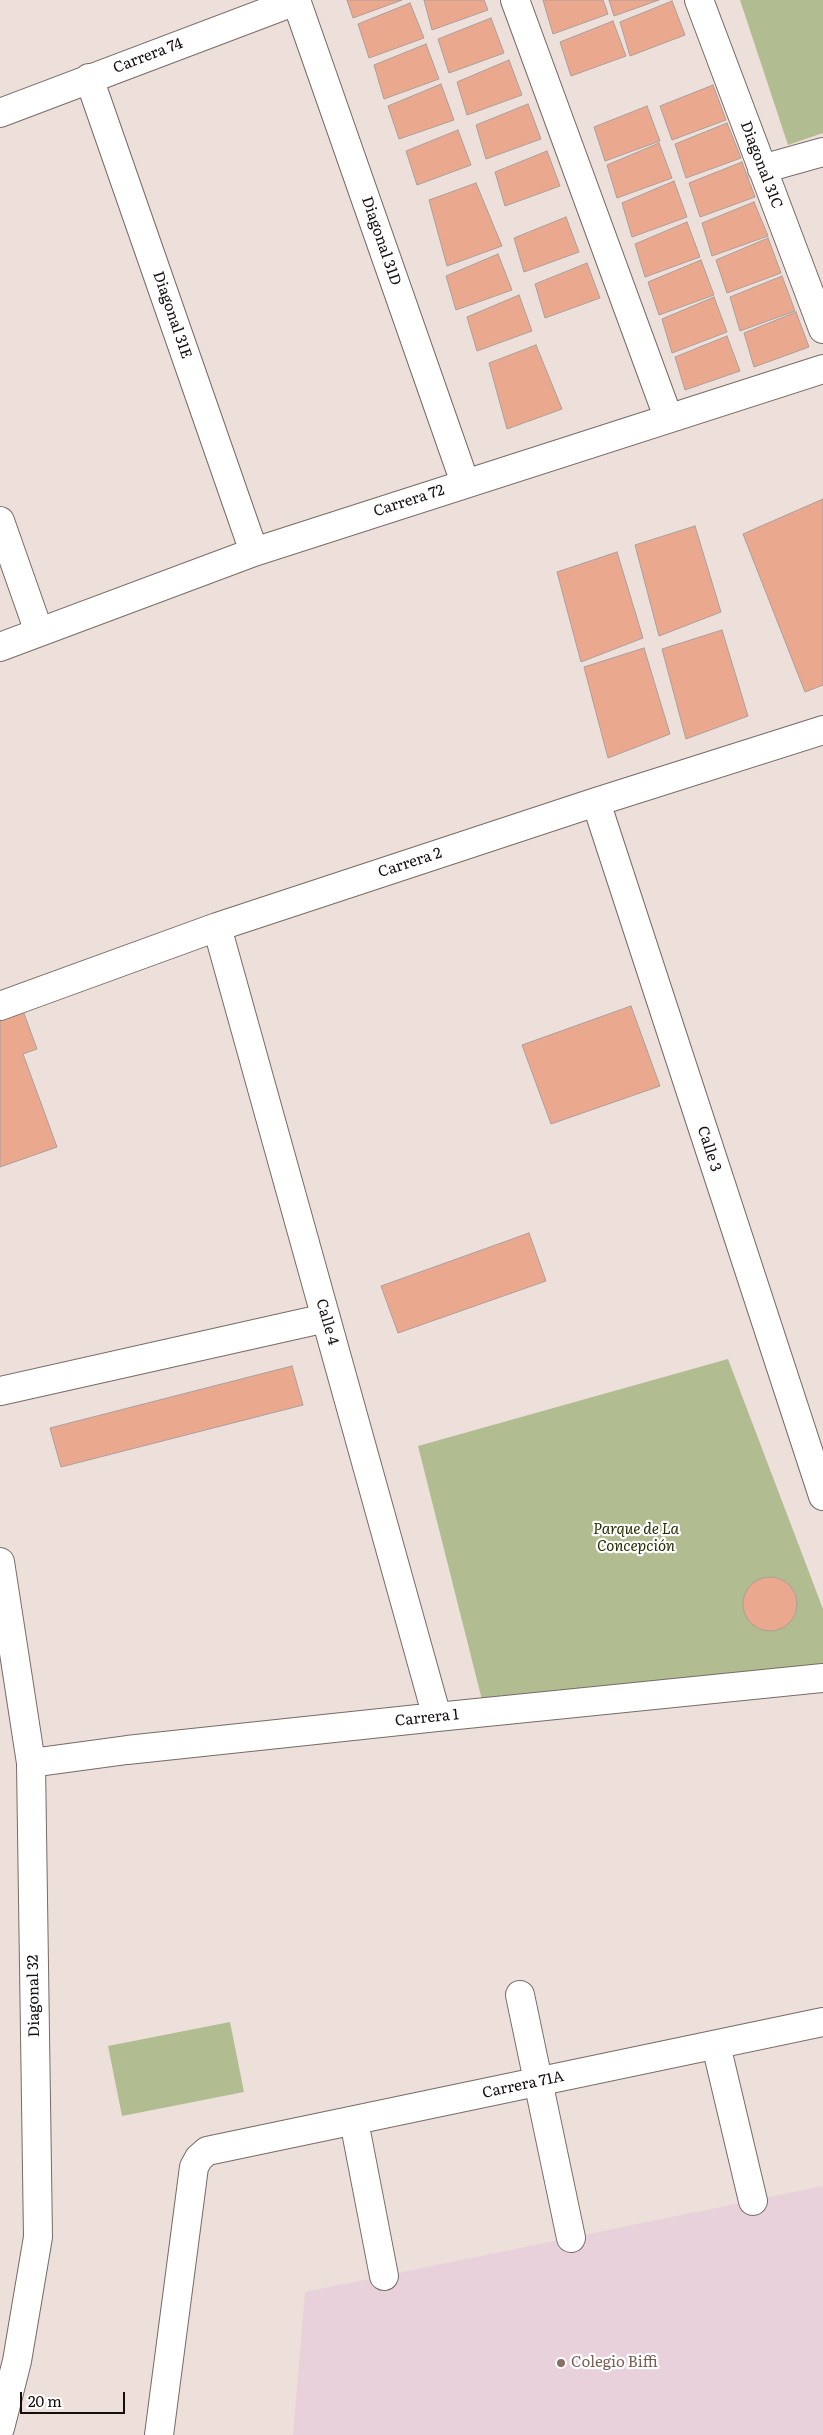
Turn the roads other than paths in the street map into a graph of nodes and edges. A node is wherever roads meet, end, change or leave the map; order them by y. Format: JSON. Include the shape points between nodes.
{"nodes":[{"id":1,"x":296,"y":0,"type":"edge"},
{"id":2,"x":515,"y":0,"type":"edge"},
{"id":3,"x":699,"y":0,"type":"edge"},
{"id":4,"x":89,"y":78,"type":"junction"},
{"id":5,"x":0,"y":113,"type":"edge"},
{"id":6,"x":823,"y":152,"type":"edge"},
{"id":7,"x":762,"y":169,"type":"junction"},
{"id":8,"x":823,"y":329,"type":"edge"},
{"id":9,"x":823,"y":368,"type":"edge"},
{"id":10,"x":668,"y":417,"type":"junction"},
{"id":11,"x":465,"y":483,"type":"junction"},
{"id":12,"x":0,"y":521,"type":"edge"},
{"id":13,"x":254,"y":552,"type":"junction"},
{"id":14,"x":39,"y":632,"type":"junction"},
{"id":15,"x":0,"y":647,"type":"edge"},
{"id":16,"x":823,"y":730,"type":"edge"},
{"id":17,"x":596,"y":802,"type":"junction"},
{"id":18,"x":217,"y":927,"type":"junction"},
{"id":19,"x":0,"y":1006,"type":"edge"},
{"id":20,"x":326,"y":1318,"type":"junction"},
{"id":21,"x":0,"y":1391,"type":"edge"},
{"id":22,"x":823,"y":1496,"type":"edge"},
{"id":23,"x":0,"y":1562,"type":"edge"},
{"id":24,"x":823,"y":1678,"type":"edge"},
{"id":25,"x":438,"y":1717,"type":"junction"},
{"id":26,"x":31,"y":1763,"type":"junction"},
{"id":27,"x":520,"y":1995,"type":"dead end"},
{"id":28,"x":823,"y":2022,"type":"edge"},
{"id":29,"x":716,"y":2045,"type":"junction"},
{"id":30,"x":538,"y":2082,"type":"junction"},
{"id":31,"x":354,"y":2121,"type":"junction"},
{"id":32,"x":753,"y":2201,"type":"dead end"},
{"id":33,"x":571,"y":2238,"type":"dead end"},
{"id":34,"x":384,"y":2276,"type":"dead end"},
{"id":35,"x":0,"y":2428,"type":"edge"},
{"id":36,"x":159,"y":2435,"type":"edge"}],
"edges":[{"from":1,"to":4,"type":"street","name":"Carrera 74"},
{"from":1,"to":11,"type":"street","name":"Diagonal 31D"},
{"from":2,"to":10,"type":"street"},
{"from":3,"to":7,"type":"street","name":"Diagonal 31C"},
{"from":4,"to":5,"type":"street","name":"Carrera 74"},
{"from":4,"to":13,"type":"street","name":"Diagonal 31E"},
{"from":6,"to":7,"type":"street"},
{"from":7,"to":8,"type":"street","name":"Diagonal 31C"},
{"from":9,"to":10,"type":"street","name":"Carrera 72"},
{"from":10,"to":11,"type":"street","name":"Carrera 72"},
{"from":11,"to":13,"type":"street","name":"Carrera 72"},
{"from":12,"to":14,"type":"street"},
{"from":13,"to":14,"type":"street","name":"Carrera 72"},
{"from":14,"to":15,"type":"street","name":"Carrera 72"},
{"from":16,"to":17,"type":"street","name":"Carrera 2"},
{"from":17,"to":18,"type":"street","name":"Carrera 2"},
{"from":17,"to":22,"type":"street","name":"Calle 3"},
{"from":18,"to":19,"type":"street","name":"Carrera 2"},
{"from":18,"to":20,"type":"street","name":"Calle 4"},
{"from":20,"to":21,"type":"street"},
{"from":20,"to":25,"type":"street","name":"Calle 4"},
{"from":23,"to":26,"type":"street","name":"Diagonal 32"},
{"from":24,"to":25,"type":"street","name":"Carrera 1"},
{"from":25,"to":26,"type":"street","name":"Carrera 1"},
{"from":26,"to":35,"type":"street","name":"Diagonal 32","via":[[38,2237],[17,2361]]},
{"from":27,"to":30,"type":"street"},
{"from":28,"to":29,"type":"street","name":"Carrera 71A"},
{"from":29,"to":30,"type":"street","name":"Carrera 71A"},
{"from":29,"to":32,"type":"street"},
{"from":30,"to":31,"type":"street","name":"Carrera 71A"},
{"from":30,"to":33,"type":"street"},
{"from":31,"to":34,"type":"street"},
{"from":31,"to":36,"type":"street","name":"Carrera 71A","via":[[207,2151],[194,2167]]}]}
